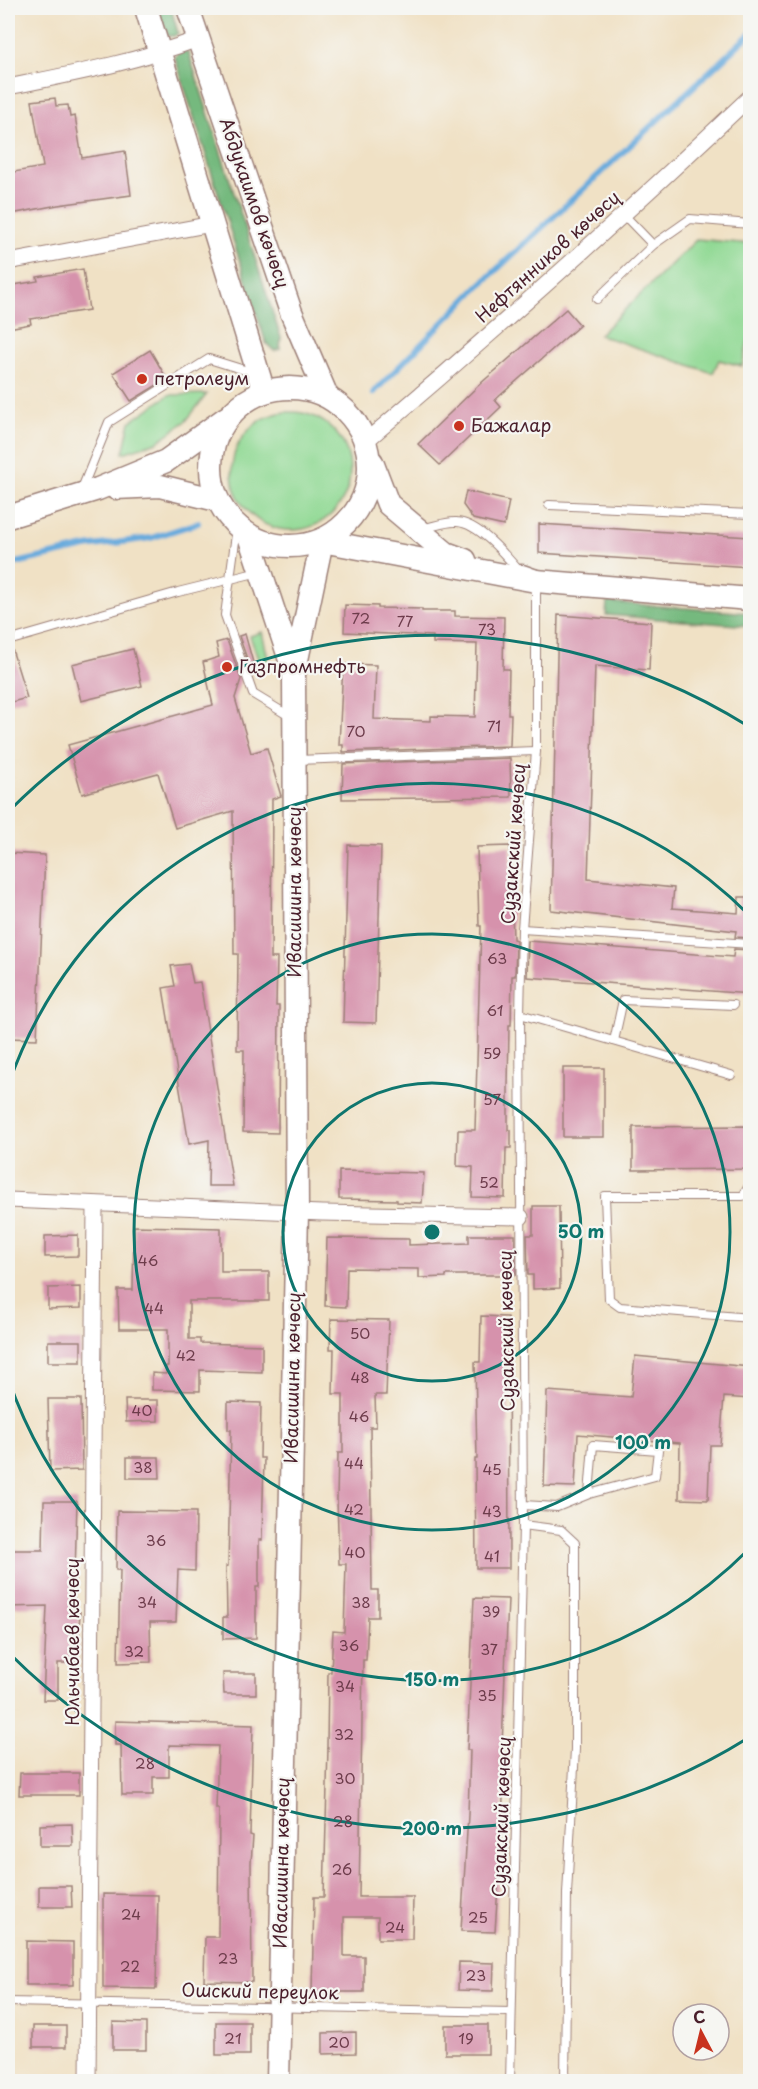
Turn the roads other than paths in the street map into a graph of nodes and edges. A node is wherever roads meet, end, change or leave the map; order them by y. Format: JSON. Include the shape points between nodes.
{"nodes":[{"id":1,"x":146,"y":8,"type":"edge"},
{"id":2,"x":188,"y":8,"type":"edge"},
{"id":3,"x":198,"y":39,"type":"junction"},
{"id":4,"x":161,"y":53,"type":"junction"},
{"id":5,"x":8,"y":87,"type":"edge"},
{"id":6,"x":750,"y":97,"type":"edge"},
{"id":7,"x":624,"y":215,"type":"junction"},
{"id":8,"x":212,"y":224,"type":"junction"},
{"id":9,"x":750,"y":224,"type":"edge"},
{"id":10,"x":653,"y":245,"type":"junction"},
{"id":11,"x":8,"y":261,"type":"edge"},
{"id":12,"x":597,"y":299,"type":"dead end"},
{"id":13,"x":261,"y":383,"type":"junction"},
{"id":14,"x":327,"y":396,"type":"junction"},
{"id":15,"x":231,"y":415,"type":"junction"},
{"id":16,"x":368,"y":448,"type":"junction"},
{"id":17,"x":89,"y":491,"type":"junction"},
{"id":18,"x":217,"y":500,"type":"junction"},
{"id":19,"x":549,"y":505,"type":"dead end"},
{"id":20,"x":750,"y":514,"type":"edge"},
{"id":21,"x":8,"y":517,"type":"edge"},
{"id":22,"x":418,"y":530,"type":"junction"},
{"id":23,"x":243,"y":531,"type":"junction"},
{"id":24,"x":322,"y":541,"type":"junction"},
{"id":25,"x":260,"y":571,"type":"junction"},
{"id":26,"x":230,"y":579,"type":"junction"},
{"id":27,"x":528,"y":579,"type":"junction"},
{"id":28,"x":750,"y":599,"type":"edge"},
{"id":29,"x":8,"y":641,"type":"edge"},
{"id":30,"x":294,"y":674,"type":"junction"},
{"id":31,"x":295,"y":718,"type":"junction"},
{"id":32,"x":536,"y":751,"type":"junction"},
{"id":33,"x":294,"y":760,"type":"junction"},
{"id":34,"x":522,"y":929,"type":"junction"},
{"id":35,"x":750,"y":944,"type":"edge"},
{"id":36,"x":733,"y":1005,"type":"dead end"},
{"id":37,"x":520,"y":1014,"type":"junction"},
{"id":38,"x":614,"y":1041,"type":"junction"},
{"id":39,"x":731,"y":1075,"type":"dead end"},
{"id":40,"x":750,"y":1184,"type":"edge"},
{"id":41,"x":8,"y":1200,"type":"edge"},
{"id":42,"x":94,"y":1204,"type":"junction"},
{"id":43,"x":297,"y":1212,"type":"junction"},
{"id":44,"x":521,"y":1217,"type":"junction"},
{"id":45,"x":750,"y":1318,"type":"edge"},
{"id":46,"x":589,"y":1494,"type":"junction"},
{"id":47,"x":523,"y":1505,"type":"junction"},
{"id":48,"x":523,"y":1525,"type":"junction"},
{"id":49,"x":8,"y":2002,"type":"edge"},
{"id":50,"x":90,"y":2004,"type":"junction"},
{"id":51,"x":279,"y":2008,"type":"junction"},
{"id":52,"x":511,"y":2012,"type":"junction"},
{"id":53,"x":88,"y":2082,"type":"edge"},
{"id":54,"x":278,"y":2082,"type":"edge"},
{"id":55,"x":510,"y":2082,"type":"edge"},
{"id":56,"x":565,"y":2082,"type":"edge"}],
"edges":[{"from":1,"to":4,"type":"main road"},
{"from":2,"to":3,"type":"main road","name":"Абдукаимов көчөсү"},
{"from":3,"to":4,"type":"street"},
{"from":3,"to":14,"type":"main road","name":"Абдукаимов көчөсү","via":[[291,312]]},
{"from":4,"to":5,"type":"street"},
{"from":4,"to":8,"type":"main road"},
{"from":6,"to":7,"type":"street","name":"Нефтянников көчөсү"},
{"from":7,"to":10,"type":"lane"},
{"from":7,"to":16,"type":"street","name":"Нефтянников көчөсү"},
{"from":8,"to":11,"type":"street"},
{"from":8,"to":13,"type":"main road"},
{"from":9,"to":10,"type":"lane","via":[[690,219]]},
{"from":10,"to":12,"type":"lane"},
{"from":13,"to":14,"type":"main road"},
{"from":13,"to":15,"type":"main road"},
{"from":13,"to":17,"type":"lane","via":[[209,359],[109,422]]},
{"from":14,"to":16,"type":"main road","via":[[357,423]]},
{"from":15,"to":17,"type":"main road","via":[[166,461]]},
{"from":15,"to":18,"type":"main road","via":[[220,429],[212,455],[212,483]]},
{"from":16,"to":22,"type":"main road","via":[[388,504]]},
{"from":16,"to":24,"type":"main road","via":[[369,481],[360,506],[344,526]]},
{"from":17,"to":18,"type":"main road","via":[[160,486]]},
{"from":17,"to":21,"type":"main road"},
{"from":18,"to":23,"type":"main road"},
{"from":19,"to":20,"type":"lane"},
{"from":22,"to":27,"type":"main road","via":[[446,553]]},
{"from":22,"to":27,"type":"lane","via":[[456,522],[473,526]]},
{"from":23,"to":24,"type":"main road","via":[[273,545],[297,547]]},
{"from":23,"to":25,"type":"main road"},
{"from":23,"to":26,"type":"lane"},
{"from":24,"to":27,"type":"main road"},
{"from":24,"to":30,"type":"main road"},
{"from":25,"to":26,"type":"lane"},
{"from":25,"to":30,"type":"main road"},
{"from":26,"to":29,"type":"lane"},
{"from":26,"to":31,"type":"lane","via":[[225,615],[253,694]]},
{"from":27,"to":28,"type":"main road"},
{"from":27,"to":32,"type":"lane","name":"Сузакский көчөсү"},
{"from":30,"to":31,"type":"main road","name":"Ивасишина көчөсү"},
{"from":31,"to":33,"type":"main road","name":"Ивасишина көчөсү"},
{"from":32,"to":33,"type":"lane"},
{"from":32,"to":34,"type":"lane","name":"Сузакский көчөсү"},
{"from":33,"to":43,"type":"main road","name":"Ивасишина көчөсү"},
{"from":34,"to":35,"type":"lane"},
{"from":34,"to":37,"type":"lane","name":"Сузакский көчөсү"},
{"from":36,"to":38,"type":"lane","via":[[623,1000]]},
{"from":37,"to":38,"type":"lane"},
{"from":37,"to":44,"type":"lane","name":"Сузакский көчөсү"},
{"from":38,"to":39,"type":"lane"},
{"from":40,"to":45,"type":"lane","via":[[743,1196],[605,1196],[609,1299],[620,1307]]},
{"from":41,"to":42,"type":"street"},
{"from":42,"to":43,"type":"street"},
{"from":42,"to":50,"type":"street","name":"Юльчибаев көчөсү"},
{"from":43,"to":44,"type":"street"},
{"from":43,"to":51,"type":"main road","name":"Ивасишина көчөсү"},
{"from":44,"to":47,"type":"lane","name":"Сузакский көчөсү"},
{"from":46,"to":46,"type":"lane","via":[[593,1445],[658,1450],[655,1476]]},
{"from":46,"to":47,"type":"lane","via":[[557,1507]]},
{"from":47,"to":48,"type":"lane","name":"Сузакский көчөсү"},
{"from":48,"to":52,"type":"lane","name":"Сузакский көчөсү"},
{"from":48,"to":56,"type":"lane","via":[[561,1530],[575,1543],[575,1749],[567,1894]]},
{"from":49,"to":50,"type":"lane","name":"Ошский переулок"},
{"from":50,"to":51,"type":"lane","name":"Ошский переулок"},
{"from":50,"to":53,"type":"street","name":"Юльчибаев көчөсү"},
{"from":51,"to":52,"type":"lane","name":"Ошский переулок"},
{"from":51,"to":54,"type":"main road","name":"Ивасишина көчөсү"},
{"from":52,"to":55,"type":"lane","name":"Сузакский көчөсү"}]}
